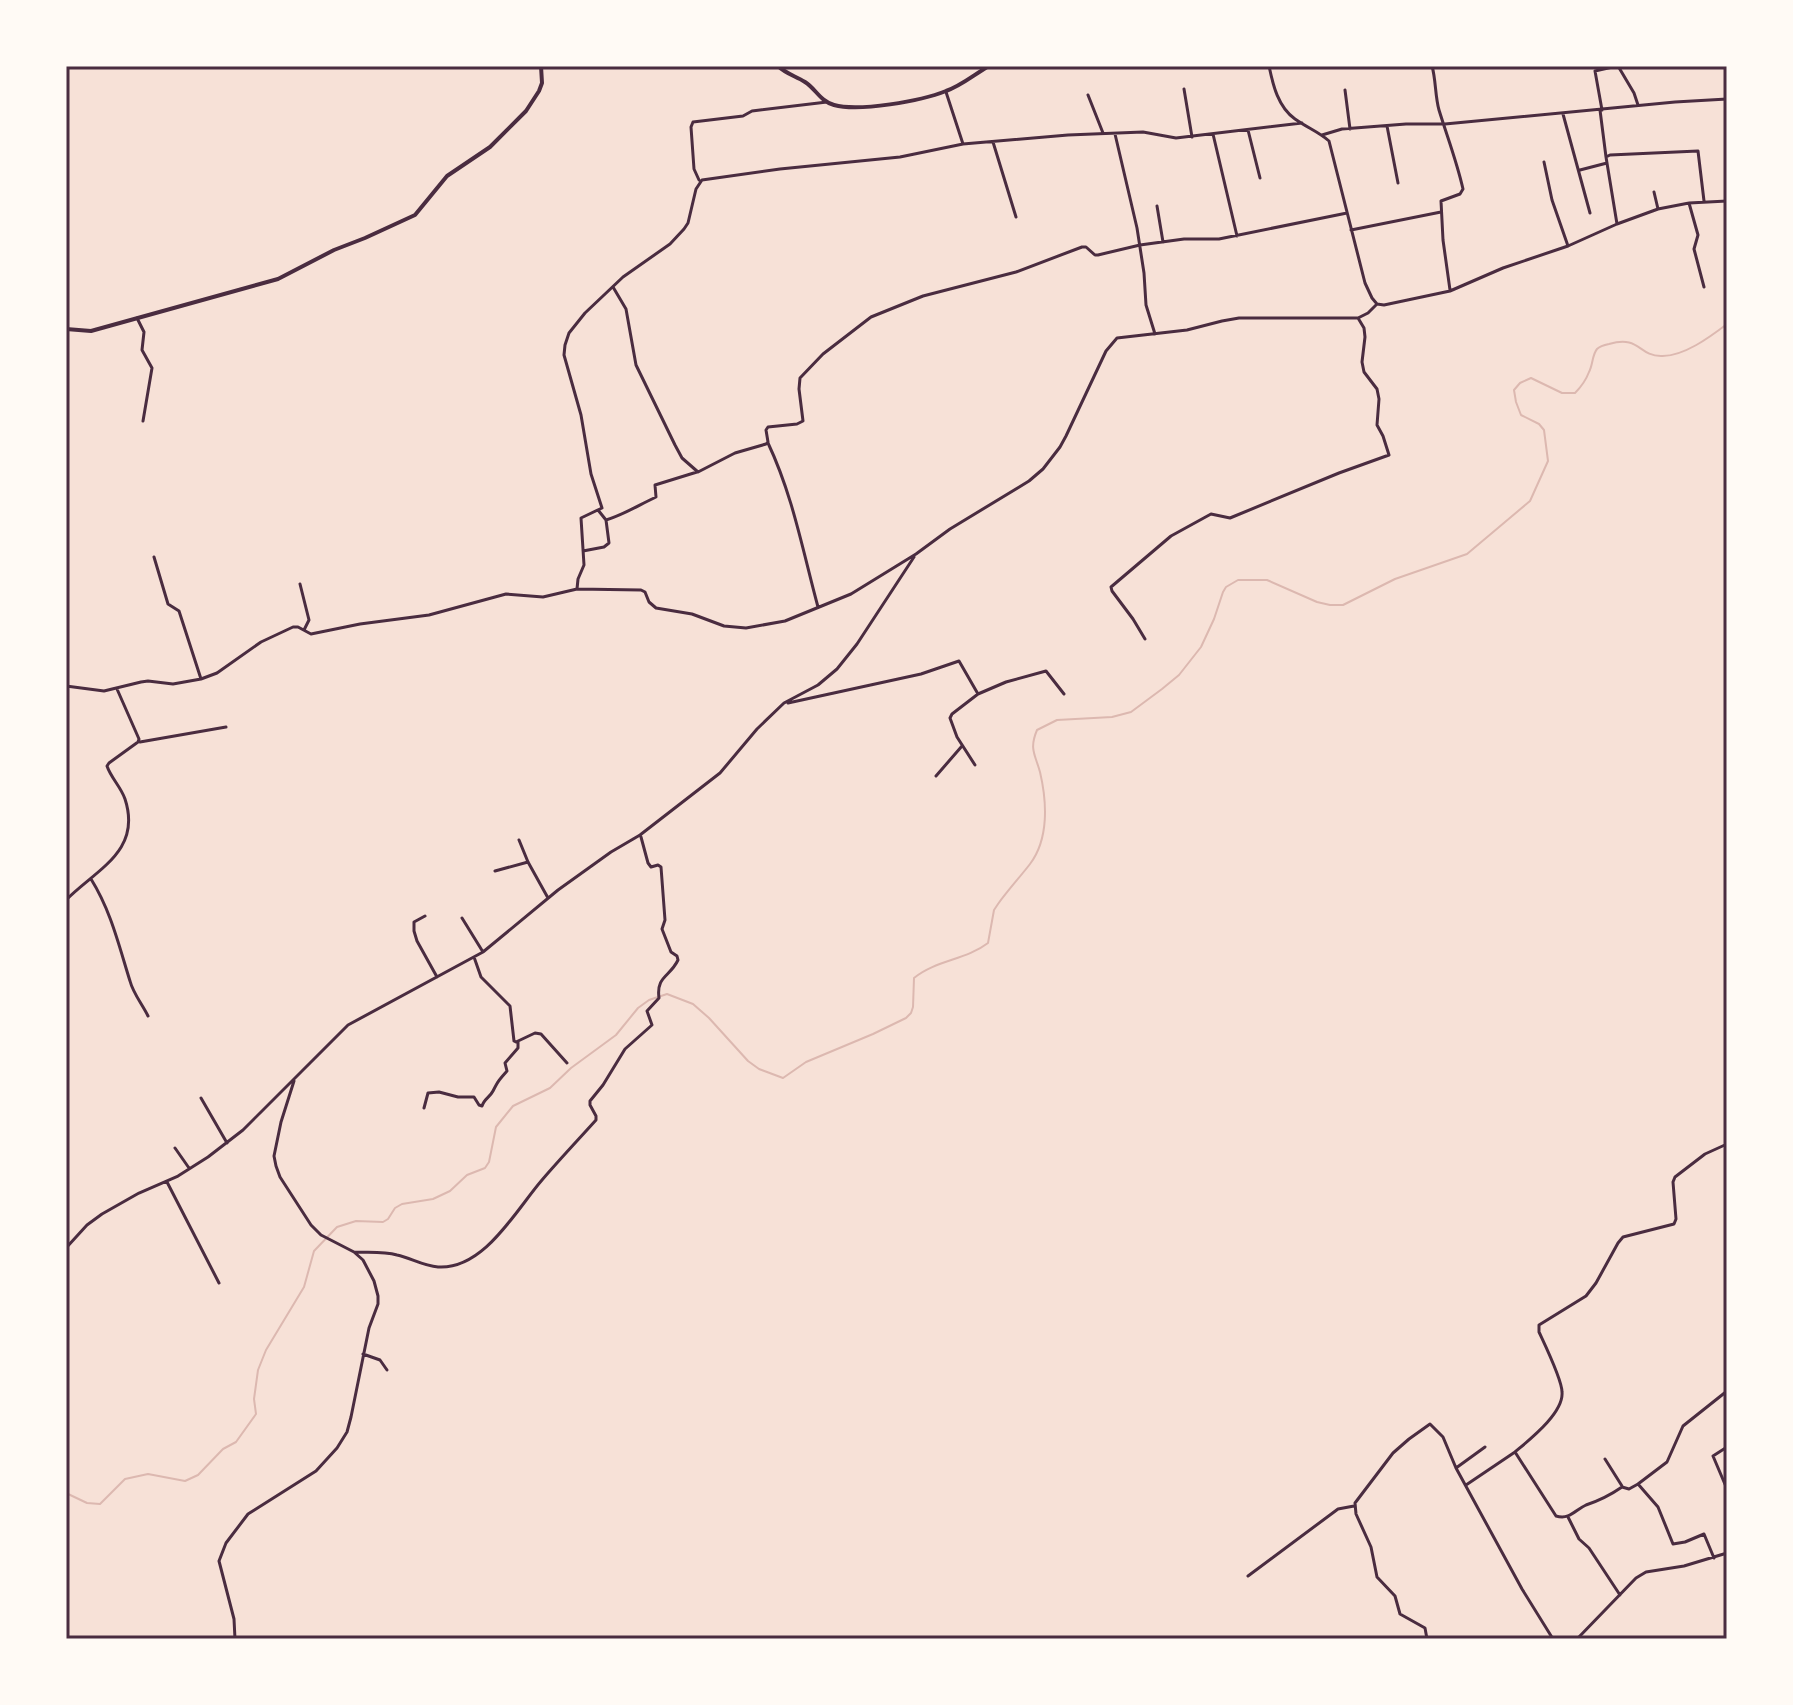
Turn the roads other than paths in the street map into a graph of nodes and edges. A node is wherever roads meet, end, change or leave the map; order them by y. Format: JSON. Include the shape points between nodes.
{"nodes":[{"id":1,"x":541,"y":66,"type":"edge"},
{"id":2,"x":778,"y":66,"type":"edge"},
{"id":3,"x":989,"y":66,"type":"edge"},
{"id":4,"x":1269,"y":66,"type":"edge"},
{"id":5,"x":1432,"y":66,"type":"edge"},
{"id":6,"x":1617,"y":66,"type":"edge"},
{"id":7,"x":1594,"y":68,"type":"edge"},
{"id":8,"x":1184,"y":89,"type":"dead end"},
{"id":9,"x":1345,"y":90,"type":"dead end"},
{"id":10,"x":946,"y":91,"type":"junction"},
{"id":11,"x":1088,"y":95,"type":"dead end"},
{"id":12,"x":1727,"y":99,"type":"edge"},
{"id":13,"x":827,"y":102,"type":"junction"},
{"id":14,"x":1638,"y":106,"type":"junction"},
{"id":15,"x":1601,"y":110,"type":"junction"},
{"id":16,"x":1563,"y":114,"type":"junction"},
{"id":17,"x":1302,"y":123,"type":"junction"},
{"id":18,"x":1445,"y":124,"type":"junction"},
{"id":19,"x":1387,"y":126,"type":"junction"},
{"id":20,"x":1350,"y":129,"type":"junction"},
{"id":21,"x":1248,"y":130,"type":"junction"},
{"id":22,"x":1103,"y":133,"type":"junction"},
{"id":23,"x":1115,"y":133,"type":"junction"},
{"id":24,"x":1213,"y":133,"type":"junction"},
{"id":25,"x":1322,"y":135,"type":"junction"},
{"id":26,"x":1192,"y":137,"type":"junction"},
{"id":27,"x":993,"y":142,"type":"junction"},
{"id":28,"x":963,"y":144,"type":"junction"},
{"id":29,"x":1606,"y":157,"type":"junction"},
{"id":30,"x":1544,"y":162,"type":"dead end"},
{"id":31,"x":1607,"y":163,"type":"junction"},
{"id":32,"x":1578,"y":171,"type":"junction"},
{"id":33,"x":1260,"y":178,"type":"dead end"},
{"id":34,"x":700,"y":182,"type":"junction"},
{"id":35,"x":1398,"y":183,"type":"dead end"},
{"id":36,"x":1654,"y":192,"type":"dead end"},
{"id":37,"x":1704,"y":201,"type":"junction"},
{"id":38,"x":1727,"y":201,"type":"edge"},
{"id":39,"x":1689,"y":203,"type":"junction"},
{"id":40,"x":1157,"y":206,"type":"dead end"},
{"id":41,"x":1658,"y":209,"type":"junction"},
{"id":42,"x":1441,"y":212,"type":"junction"},
{"id":43,"x":1347,"y":213,"type":"junction"},
{"id":44,"x":1590,"y":213,"type":"dead end"},
{"id":45,"x":1016,"y":217,"type":"dead end"},
{"id":46,"x":1617,"y":224,"type":"junction"},
{"id":47,"x":1351,"y":230,"type":"junction"},
{"id":48,"x":1237,"y":236,"type":"junction"},
{"id":49,"x":1163,"y":242,"type":"junction"},
{"id":50,"x":1140,"y":245,"type":"junction"},
{"id":51,"x":1568,"y":246,"type":"junction"},
{"id":52,"x":613,"y":287,"type":"junction"},
{"id":53,"x":1704,"y":287,"type":"dead end"},
{"id":54,"x":1450,"y":291,"type":"junction"},
{"id":55,"x":1377,"y":304,"type":"junction"},
{"id":56,"x":137,"y":318,"type":"junction"},
{"id":57,"x":1358,"y":318,"type":"junction"},
{"id":58,"x":66,"y":329,"type":"edge"},
{"id":59,"x":1155,"y":334,"type":"junction"},
{"id":60,"x":143,"y":421,"type":"dead end"},
{"id":61,"x":768,"y":443,"type":"junction"},
{"id":62,"x":698,"y":472,"type":"junction"},
{"id":63,"x":598,"y":510,"type":"junction"},
{"id":64,"x":606,"y":520,"type":"junction"},
{"id":65,"x":583,"y":551,"type":"junction"},
{"id":66,"x":916,"y":554,"type":"junction"},
{"id":67,"x":154,"y":557,"type":"dead end"},
{"id":68,"x":300,"y":584,"type":"dead end"},
{"id":69,"x":577,"y":589,"type":"junction"},
{"id":70,"x":818,"y":607,"type":"junction"},
{"id":71,"x":303,"y":630,"type":"junction"},
{"id":72,"x":1145,"y":639,"type":"dead end"},
{"id":73,"x":201,"y":679,"type":"junction"},
{"id":74,"x":66,"y":686,"type":"edge"},
{"id":75,"x":117,"y":689,"type":"junction"},
{"id":76,"x":978,"y":694,"type":"junction"},
{"id":77,"x":1064,"y":694,"type":"dead end"},
{"id":78,"x":784,"y":703,"type":"junction"},
{"id":79,"x":226,"y":727,"type":"dead end"},
{"id":80,"x":138,"y":742,"type":"junction"},
{"id":81,"x":962,"y":746,"type":"junction"},
{"id":82,"x":975,"y":765,"type":"dead end"},
{"id":83,"x":936,"y":776,"type":"dead end"},
{"id":84,"x":640,"y":835,"type":"junction"},
{"id":85,"x":519,"y":840,"type":"dead end"},
{"id":86,"x":528,"y":862,"type":"junction"},
{"id":87,"x":495,"y":871,"type":"dead end"},
{"id":88,"x":91,"y":879,"type":"junction"},
{"id":89,"x":548,"y":898,"type":"junction"},
{"id":90,"x":66,"y":900,"type":"edge"},
{"id":91,"x":425,"y":916,"type":"dead end"},
{"id":92,"x":462,"y":918,"type":"dead end"},
{"id":93,"x":483,"y":952,"type":"junction"},
{"id":94,"x":474,"y":957,"type":"junction"},
{"id":95,"x":437,"y":977,"type":"junction"},
{"id":96,"x":148,"y":1016,"type":"dead end"},
{"id":97,"x":518,"y":1041,"type":"junction"},
{"id":98,"x":567,"y":1063,"type":"dead end"},
{"id":99,"x":295,"y":1077,"type":"junction"},
{"id":100,"x":201,"y":1098,"type":"dead end"},
{"id":101,"x":424,"y":1108,"type":"dead end"},
{"id":102,"x":227,"y":1143,"type":"junction"},
{"id":103,"x":1727,"y":1144,"type":"edge"},
{"id":104,"x":175,"y":1148,"type":"dead end"},
{"id":105,"x":189,"y":1168,"type":"junction"},
{"id":106,"x":167,"y":1182,"type":"junction"},
{"id":107,"x":66,"y":1248,"type":"edge"},
{"id":108,"x":354,"y":1252,"type":"junction"},
{"id":109,"x":219,"y":1283,"type":"dead end"},
{"id":110,"x":363,"y":1354,"type":"junction"},
{"id":111,"x":387,"y":1370,"type":"dead end"},
{"id":112,"x":1727,"y":1391,"type":"edge"},
{"id":113,"x":1485,"y":1447,"type":"dead end"},
{"id":114,"x":1727,"y":1447,"type":"edge"},
{"id":115,"x":1515,"y":1452,"type":"junction"},
{"id":116,"x":1605,"y":1459,"type":"dead end"},
{"id":117,"x":1456,"y":1468,"type":"junction"},
{"id":118,"x":1638,"y":1484,"type":"junction"},
{"id":119,"x":1466,"y":1485,"type":"junction"},
{"id":120,"x":1622,"y":1487,"type":"junction"},
{"id":121,"x":1727,"y":1489,"type":"edge"},
{"id":122,"x":1354,"y":1506,"type":"junction"},
{"id":123,"x":1568,"y":1517,"type":"junction"},
{"id":124,"x":1727,"y":1553,"type":"edge"},
{"id":125,"x":1714,"y":1558,"type":"junction"},
{"id":126,"x":1248,"y":1576,"type":"dead end"},
{"id":127,"x":1620,"y":1595,"type":"junction"},
{"id":128,"x":235,"y":1639,"type":"edge"},
{"id":129,"x":1427,"y":1639,"type":"edge"},
{"id":130,"x":1553,"y":1639,"type":"edge"},
{"id":131,"x":1577,"y":1639,"type":"edge"}],
"edges":[{"from":1,"to":56,"type":"street","via":[[542,83],[526,111],[490,147],[447,176],[415,215],[278,279]]},
{"from":2,"to":13,"type":"street"},
{"from":3,"to":10,"type":"street"},
{"from":4,"to":17,"type":"street","via":[[1281,102]]},
{"from":5,"to":18,"type":"street"},
{"from":6,"to":7,"type":"street"},
{"from":6,"to":14,"type":"street"},
{"from":7,"to":15,"type":"street"},
{"from":8,"to":26,"type":"street"},
{"from":9,"to":20,"type":"street"},
{"from":10,"to":13,"type":"street","via":[[874,106]]},
{"from":10,"to":28,"type":"street"},
{"from":11,"to":22,"type":"street"},
{"from":12,"to":14,"type":"street"},
{"from":13,"to":34,"type":"street","via":[[693,122]]},
{"from":14,"to":15,"type":"street"},
{"from":15,"to":16,"type":"street"},
{"from":15,"to":29,"type":"street"},
{"from":16,"to":18,"type":"street"},
{"from":16,"to":32,"type":"street"},
{"from":17,"to":21,"type":"street"},
{"from":17,"to":25,"type":"street"},
{"from":18,"to":19,"type":"street"},
{"from":18,"to":42,"type":"street","via":[[1463,189],[1441,201]]},
{"from":19,"to":20,"type":"street"},
{"from":19,"to":35,"type":"street"},
{"from":20,"to":25,"type":"street"},
{"from":21,"to":24,"type":"street"},
{"from":21,"to":33,"type":"street"},
{"from":22,"to":23,"type":"street"},
{"from":22,"to":27,"type":"street"},
{"from":23,"to":26,"type":"street"},
{"from":23,"to":50,"type":"street"},
{"from":24,"to":26,"type":"street"},
{"from":24,"to":48,"type":"street"},
{"from":25,"to":43,"type":"street","via":[[1329,141]]},
{"from":27,"to":28,"type":"street"},
{"from":27,"to":45,"type":"street"},
{"from":28,"to":34,"type":"street"},
{"from":29,"to":31,"type":"street"},
{"from":29,"to":37,"type":"street","via":[[1698,151]]},
{"from":30,"to":51,"type":"street"},
{"from":31,"to":32,"type":"street"},
{"from":31,"to":46,"type":"street"},
{"from":32,"to":44,"type":"street"},
{"from":34,"to":52,"type":"street","via":[[684,229]]},
{"from":36,"to":41,"type":"street"},
{"from":37,"to":38,"type":"street"},
{"from":37,"to":39,"type":"street"},
{"from":39,"to":41,"type":"street"},
{"from":39,"to":53,"type":"street"},
{"from":40,"to":49,"type":"street"},
{"from":41,"to":46,"type":"street"},
{"from":42,"to":47,"type":"street"},
{"from":42,"to":54,"type":"street"},
{"from":43,"to":47,"type":"street"},
{"from":43,"to":48,"type":"street"},
{"from":46,"to":51,"type":"street"},
{"from":47,"to":55,"type":"street","via":[[1365,283]]},
{"from":48,"to":49,"type":"street"},
{"from":49,"to":50,"type":"street"},
{"from":50,"to":59,"type":"street","via":[[1146,305]]},
{"from":50,"to":61,"type":"street","via":[[1095,255],[1086,247],[1077,248],[871,317],[804,373],[799,383],[803,421],[768,427]]},
{"from":51,"to":54,"type":"street"},
{"from":52,"to":62,"type":"street","via":[[626,309],[636,365],[682,458]]},
{"from":52,"to":63,"type":"street","via":[[576,323],[564,355],[602,508]]},
{"from":54,"to":55,"type":"street"},
{"from":55,"to":57,"type":"street"},
{"from":56,"to":58,"type":"street","via":[[91,331]]},
{"from":56,"to":60,"type":"street","via":[[144,332],[142,350],[152,368]]},
{"from":57,"to":59,"type":"street","via":[[1239,318]]},
{"from":57,"to":72,"type":"street","via":[[1364,328],[1364,372],[1377,389],[1377,425],[1389,455],[1230,518],[1211,514],[1171,536],[1111,587]]},
{"from":59,"to":66,"type":"street","via":[[1113,341],[1060,447],[1043,469]]},
{"from":61,"to":62,"type":"street"},
{"from":61,"to":70,"type":"street","via":[[793,505]]},
{"from":62,"to":64,"type":"street","via":[[655,485],[656,497]]},
{"from":63,"to":64,"type":"street"},
{"from":63,"to":65,"type":"street","via":[[581,518]]},
{"from":64,"to":65,"type":"street","via":[[608,544]]},
{"from":65,"to":69,"type":"street"},
{"from":66,"to":70,"type":"street","via":[[851,594]]},
{"from":66,"to":78,"type":"street","via":[[837,669]]},
{"from":67,"to":73,"type":"street"},
{"from":68,"to":71,"type":"street","via":[[309,620]]},
{"from":69,"to":70,"type":"street","via":[[644,590],[656,608],[735,627],[785,621]]},
{"from":69,"to":71,"type":"street","via":[[543,597],[506,594],[429,615],[311,634]]},
{"from":71,"to":73,"type":"street","via":[[288,628]]},
{"from":73,"to":75,"type":"street","via":[[148,681]]},
{"from":74,"to":75,"type":"street"},
{"from":75,"to":80,"type":"street"},
{"from":76,"to":77,"type":"street","via":[[1046,671]]},
{"from":76,"to":78,"type":"street","via":[[958,661]]},
{"from":76,"to":81,"type":"street","via":[[950,716]]},
{"from":78,"to":84,"type":"street","via":[[720,773]]},
{"from":79,"to":80,"type":"street"},
{"from":80,"to":88,"type":"street","via":[[107,766],[125,800],[129,830],[121,848]]},
{"from":81,"to":82,"type":"street"},
{"from":81,"to":83,"type":"street"},
{"from":84,"to":89,"type":"street"},
{"from":84,"to":108,"type":"street","via":[[648,863],[661,867],[662,929],[678,958],[660,981],[659,998],[648,1010],[652,1025],[625,1049],[590,1101],[596,1120],[479,1253],[439,1268],[397,1255]]},
{"from":85,"to":86,"type":"street"},
{"from":86,"to":87,"type":"street"},
{"from":86,"to":89,"type":"street"},
{"from":88,"to":90,"type":"street"},
{"from":88,"to":96,"type":"street"},
{"from":89,"to":93,"type":"street"},
{"from":91,"to":95,"type":"street","via":[[414,922],[414,931]]},
{"from":92,"to":93,"type":"street"},
{"from":93,"to":94,"type":"street"},
{"from":94,"to":95,"type":"street"},
{"from":94,"to":97,"type":"street","via":[[481,977],[510,1006],[513,1039]]},
{"from":95,"to":99,"type":"street","via":[[348,1025]]},
{"from":97,"to":98,"type":"street","via":[[541,1034]]},
{"from":97,"to":101,"type":"street","via":[[505,1063],[507,1071],[482,1106],[474,1097],[439,1092],[428,1093]]},
{"from":99,"to":102,"type":"street"},
{"from":99,"to":108,"type":"street","via":[[281,1122],[276,1166],[311,1225]]},
{"from":100,"to":102,"type":"street"},
{"from":102,"to":105,"type":"street"},
{"from":103,"to":115,"type":"street","via":[[1675,1177],[1674,1224],[1623,1237],[1586,1296],[1539,1325],[1562,1399],[1544,1426]]},
{"from":104,"to":105,"type":"street"},
{"from":105,"to":106,"type":"street"},
{"from":106,"to":107,"type":"street","via":[[102,1214]]},
{"from":106,"to":109,"type":"street"},
{"from":108,"to":110,"type":"street","via":[[370,1272],[378,1296]]},
{"from":110,"to":111,"type":"street","via":[[380,1360]]},
{"from":110,"to":128,"type":"street","via":[[347,1432],[337,1448],[316,1471],[248,1514],[226,1543],[219,1561]]},
{"from":112,"to":118,"type":"street","via":[[1683,1426],[1669,1459]]},
{"from":113,"to":117,"type":"street"},
{"from":114,"to":121,"type":"street","via":[[1713,1457]]},
{"from":115,"to":119,"type":"street"},
{"from":115,"to":123,"type":"street","via":[[1556,1516]]},
{"from":116,"to":120,"type":"street"},
{"from":117,"to":119,"type":"street"},
{"from":117,"to":122,"type":"street","via":[[1443,1437],[1430,1424],[1393,1453]]},
{"from":118,"to":120,"type":"street"},
{"from":118,"to":125,"type":"street","via":[[1658,1507],[1673,1544],[1704,1534]]},
{"from":119,"to":130,"type":"street"},
{"from":120,"to":123,"type":"street"},
{"from":122,"to":126,"type":"street","via":[[1338,1509]]},
{"from":122,"to":129,"type":"street","via":[[1378,1580],[1395,1596],[1400,1614],[1426,1630]]},
{"from":123,"to":127,"type":"street"},
{"from":124,"to":125,"type":"street"},
{"from":125,"to":127,"type":"street","via":[[1646,1572]]},
{"from":127,"to":131,"type":"street"}]}
